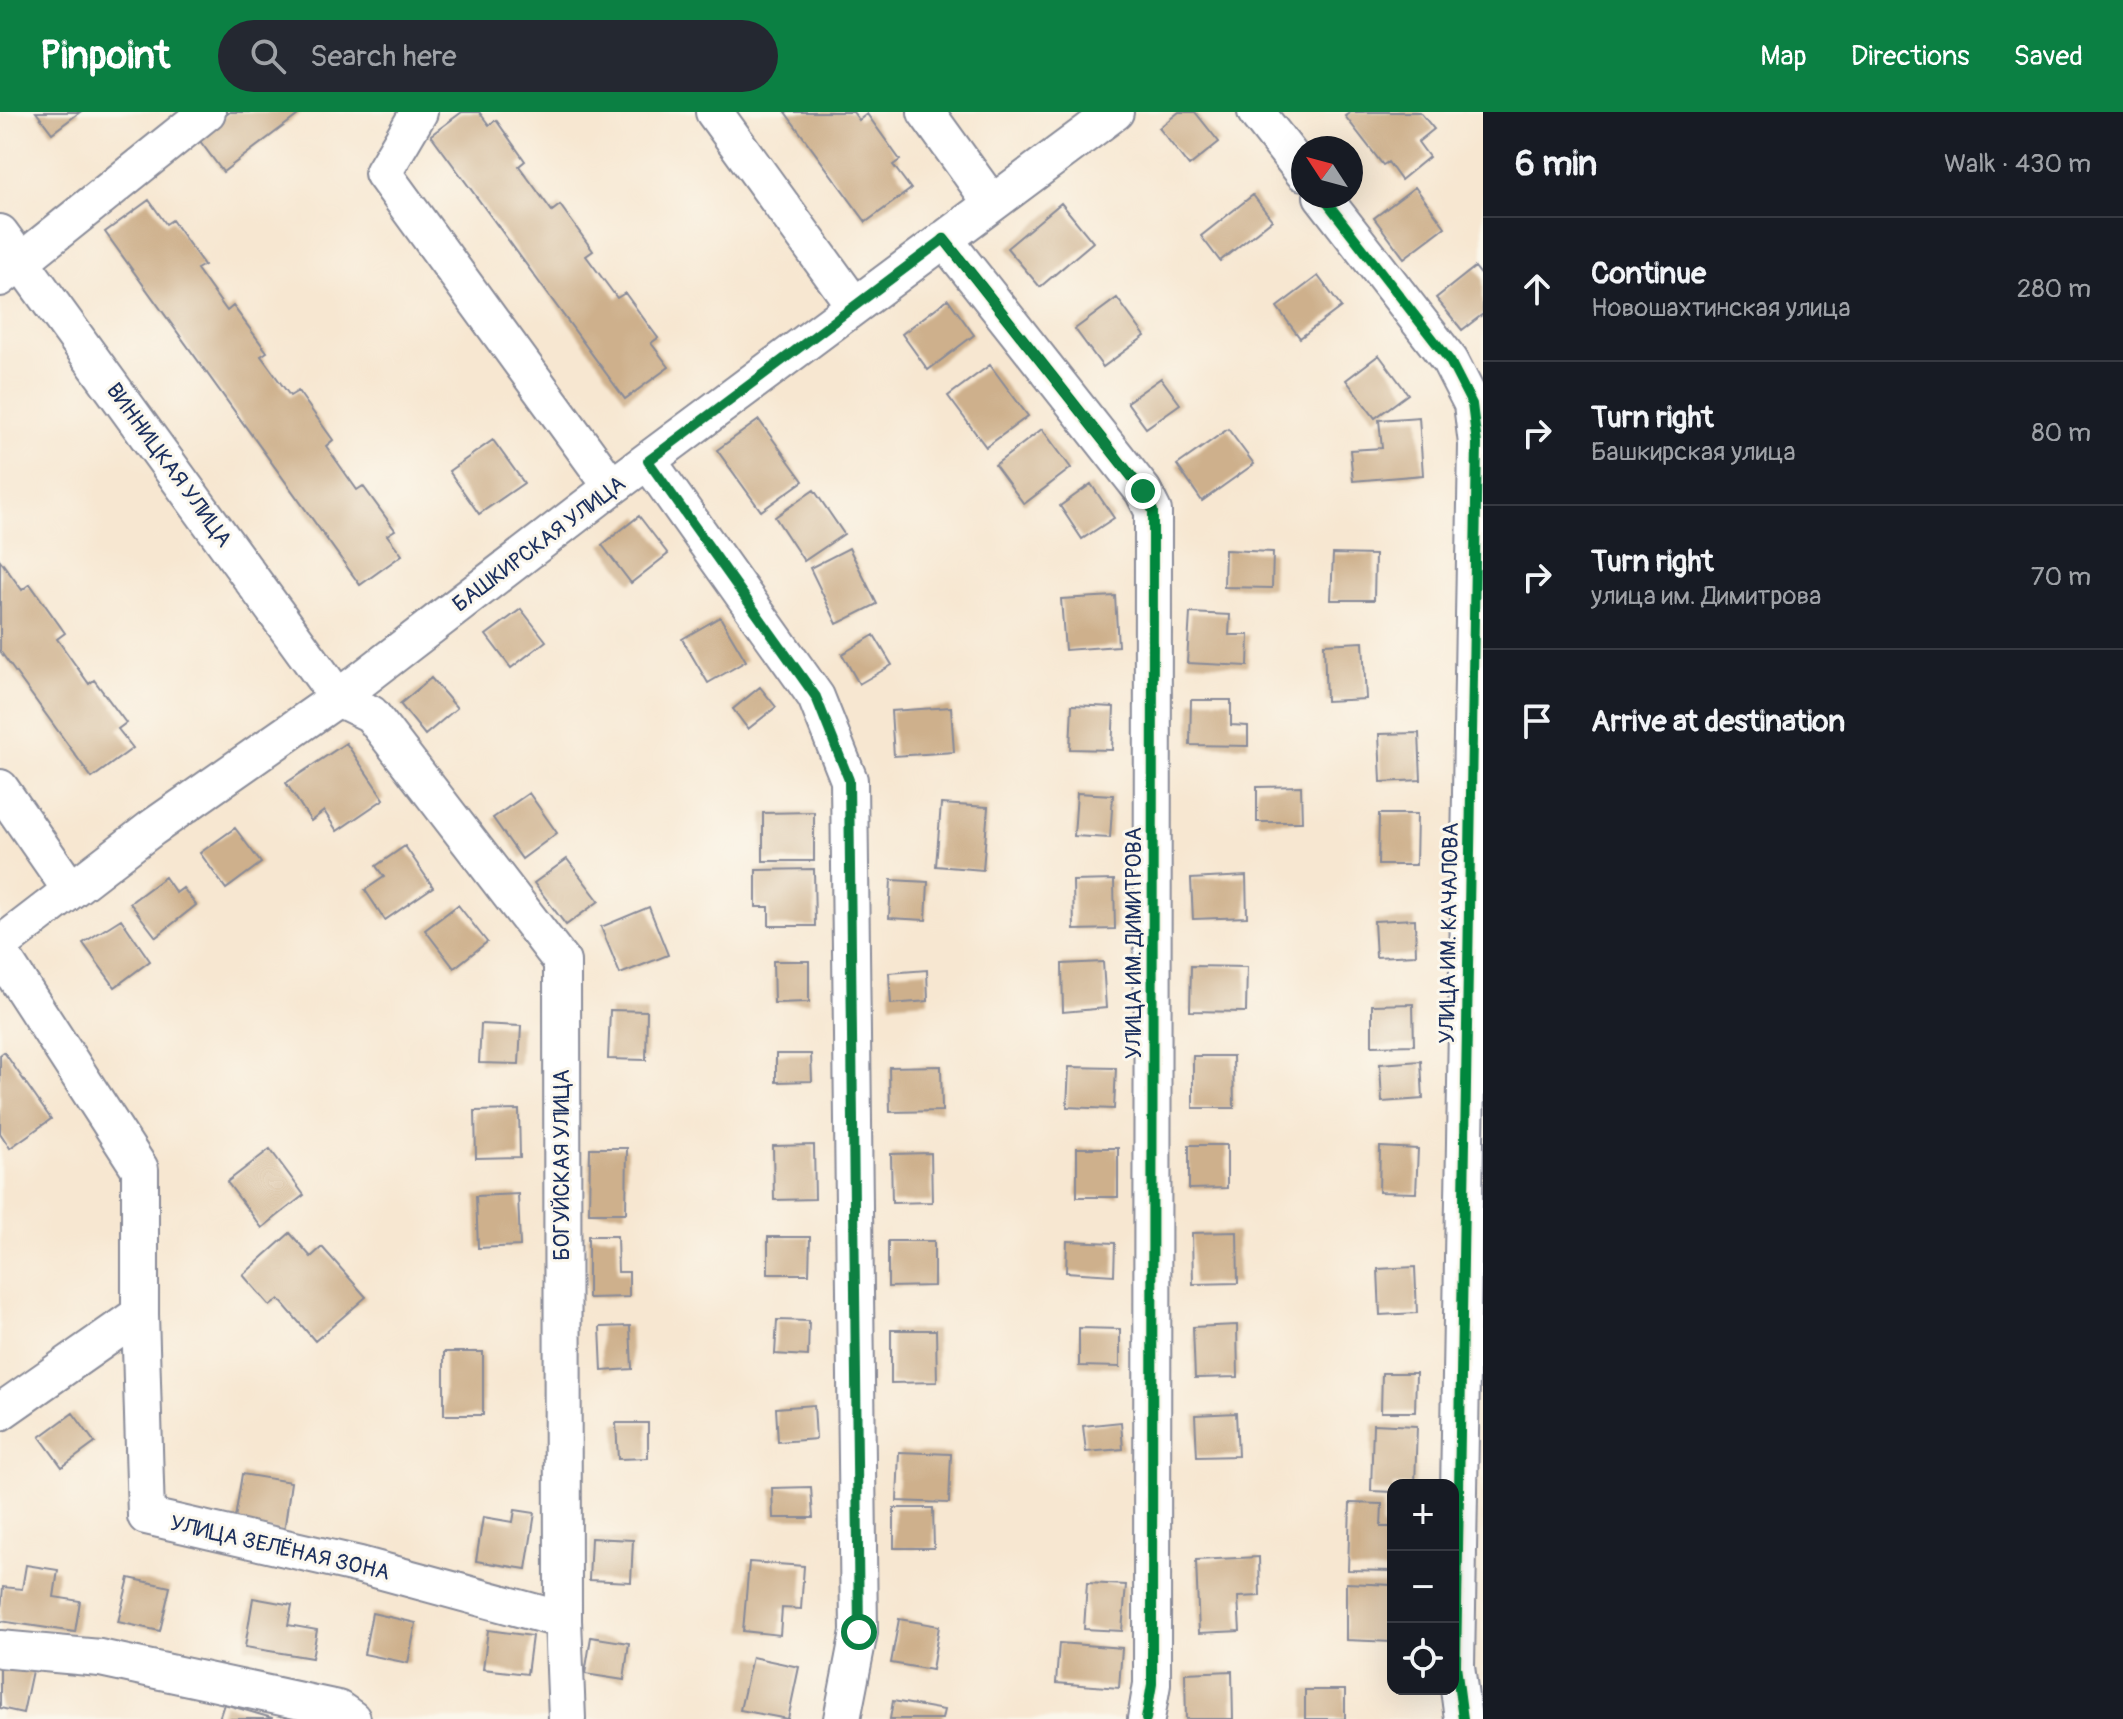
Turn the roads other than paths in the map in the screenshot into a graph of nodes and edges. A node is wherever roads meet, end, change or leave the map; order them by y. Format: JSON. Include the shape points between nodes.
{"nodes":[{"id":1,"x":419,"y":112,"type":"edge"},
{"id":2,"x":714,"y":112,"type":"edge"},
{"id":3,"x":926,"y":112,"type":"edge"},
{"id":4,"x":1115,"y":112,"type":"edge"},
{"id":5,"x":1256,"y":112,"type":"edge"},
{"id":6,"x":192,"y":118,"type":"edge"},
{"id":7,"x":1291,"y":157,"type":"edge"},
{"id":8,"x":991,"y":202,"type":"junction"},
{"id":9,"x":1331,"y":208,"type":"edge"},
{"id":10,"x":0,"y":233,"type":"edge"},
{"id":11,"x":944,"y":239,"type":"junction"},
{"id":12,"x":10,"y":270,"type":"edge"},
{"id":13,"x":854,"y":305,"type":"junction"},
{"id":14,"x":648,"y":461,"type":"junction"},
{"id":15,"x":612,"y":487,"type":"junction"},
{"id":16,"x":338,"y":698,"type":"junction"},
{"id":17,"x":0,"y":788,"type":"edge"},
{"id":18,"x":71,"y":890,"type":"junction"},
{"id":19,"x":0,"y":945,"type":"edge"},
{"id":20,"x":0,"y":953,"type":"edge"},
{"id":21,"x":140,"y":1314,"type":"junction"},
{"id":22,"x":0,"y":1412,"type":"edge"},
{"id":23,"x":563,"y":1620,"type":"junction"},
{"id":24,"x":0,"y":1649,"type":"edge"},
{"id":25,"x":574,"y":1717,"type":"edge"},
{"id":26,"x":352,"y":1719,"type":"edge"},
{"id":27,"x":842,"y":1719,"type":"edge"},
{"id":28,"x":1146,"y":1719,"type":"edge"},
{"id":29,"x":1463,"y":1719,"type":"edge"}],
"edges":[{"from":1,"to":15,"type":"street","via":[[383,173]]},
{"from":2,"to":13,"type":"street"},
{"from":3,"to":8,"type":"street"},
{"from":4,"to":8,"type":"street","name":"БАШКИРСКАЯ УЛИЦА"},
{"from":5,"to":7,"type":"street"},
{"from":6,"to":12,"type":"street"},
{"from":8,"to":11,"type":"street","name":"БАШКИРСКАЯ УЛИЦА"},
{"from":9,"to":29,"type":"street","name":"УЛИЦА ИМ. КАЧАЛОВА","via":[[1450,361],[1472,404],[1477,444],[1456,1666]]},
{"from":10,"to":12,"type":"street","name":"ВИННИЦКАЯ УЛИЦА"},
{"from":11,"to":13,"type":"street","name":"БАШКИРСКАЯ УЛИЦА"},
{"from":11,"to":28,"type":"street","name":"УЛИЦА ИМ. ДИМИТРОВА","via":[[1143,491],[1153,511],[1152,1684]]},
{"from":12,"to":16,"type":"street","name":"ВИННИЦКАЯ УЛИЦА"},
{"from":13,"to":14,"type":"street","name":"БАШКИРСКАЯ УЛИЦА"},
{"from":14,"to":15,"type":"street","name":"БАШКИРСКАЯ УЛИЦА"},
{"from":14,"to":27,"type":"street","via":[[816,697],[849,780],[859,1632]]},
{"from":15,"to":16,"type":"street","name":"БАШКИРСКАЯ УЛИЦА"},
{"from":16,"to":18,"type":"street","name":"БАШКИРСКАЯ УЛИЦА"},
{"from":16,"to":23,"type":"street","name":"БОГУЙСКАЯ УЛИЦА","via":[[371,714],[562,962]]},
{"from":17,"to":18,"type":"street"},
{"from":18,"to":19,"type":"street","name":"БАШКИРСКАЯ УЛИЦА"},
{"from":20,"to":21,"type":"street","via":[[140,1169]]},
{"from":21,"to":22,"type":"street"},
{"from":21,"to":23,"type":"street","name":"УЛИЦА ЗЕЛЁНАЯ ЗОНА","via":[[146,1516],[360,1565]]},
{"from":23,"to":25,"type":"street","name":"БОГУЙСКАЯ УЛИЦА"},
{"from":24,"to":26,"type":"street","via":[[100,1658],[338,1709]]}]}
